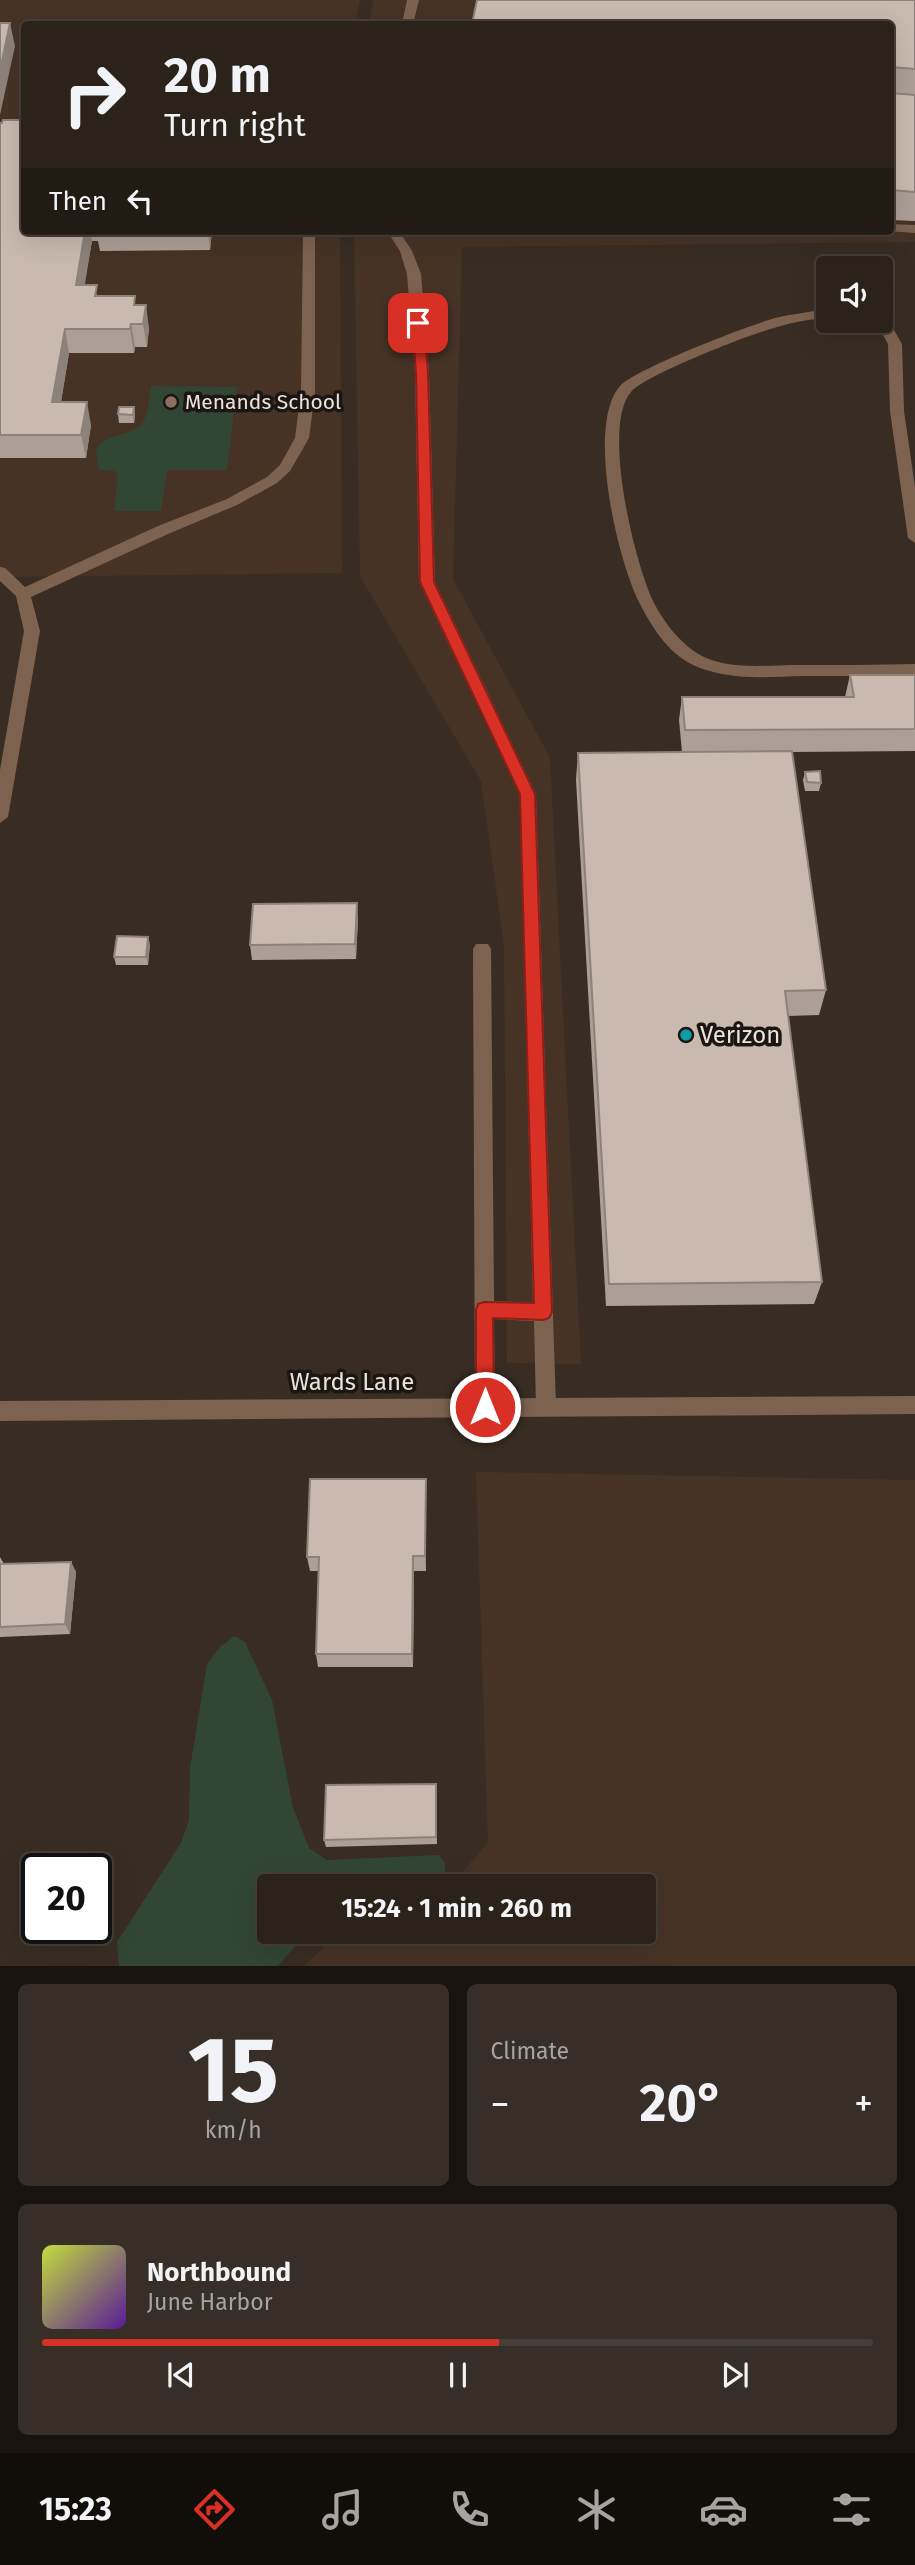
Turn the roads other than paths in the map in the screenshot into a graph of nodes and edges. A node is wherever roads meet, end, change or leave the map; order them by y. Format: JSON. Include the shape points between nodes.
{"nodes":[{"id":1,"x":413,"y":0,"type":"edge"},
{"id":2,"x":409,"y":21,"type":"edge"},
{"id":3,"x":894,"y":228,"type":"edge"},
{"id":4,"x":915,"y":229,"type":"edge"},
{"id":5,"x":309,"y":235,"type":"edge"},
{"id":6,"x":396,"y":235,"type":"edge"},
{"id":7,"x":816,"y":315,"type":"edge"},
{"id":8,"x":889,"y":333,"type":"edge"},
{"id":9,"x":915,"y":538,"type":"edge"},
{"id":10,"x":0,"y":572,"type":"edge"},
{"id":11,"x":23,"y":594,"type":"junction"},
{"id":12,"x":915,"y":670,"type":"edge"},
{"id":13,"x":0,"y":817,"type":"edge"},
{"id":14,"x":482,"y":949,"type":"dead end"},
{"id":15,"x":484,"y":1310,"type":"junction"},
{"id":16,"x":543,"y":1312,"type":"junction"},
{"id":17,"x":915,"y":1405,"type":"edge"},
{"id":18,"x":485,"y":1407,"type":"junction"},
{"id":19,"x":546,"y":1408,"type":"junction"},
{"id":20,"x":0,"y":1411,"type":"edge"}],
"edges":[{"from":1,"to":2,"type":"street"},
{"from":3,"to":4,"type":"street"},
{"from":5,"to":11,"type":"street","via":[[308,392],[302,438],[285,468],[232,502]]},
{"from":6,"to":16,"type":"street","via":[[414,274],[422,373],[427,582],[528,794]]},
{"from":7,"to":12,"type":"street","via":[[777,321],[628,385],[617,403],[611,439],[621,519],[639,585],[680,649],[713,667]]},
{"from":8,"to":9,"type":"street","via":[[895,344],[897,411]]},
{"from":10,"to":11,"type":"street"},
{"from":11,"to":13,"type":"street","via":[[32,631]]},
{"from":14,"to":15,"type":"street"},
{"from":15,"to":16,"type":"street"},
{"from":15,"to":18,"type":"street"},
{"from":16,"to":19,"type":"street"},
{"from":17,"to":19,"type":"street","name":"Wards Lane"},
{"from":18,"to":19,"type":"street","name":"Wards Lane"},
{"from":18,"to":20,"type":"street","name":"Wards Lane"}]}
